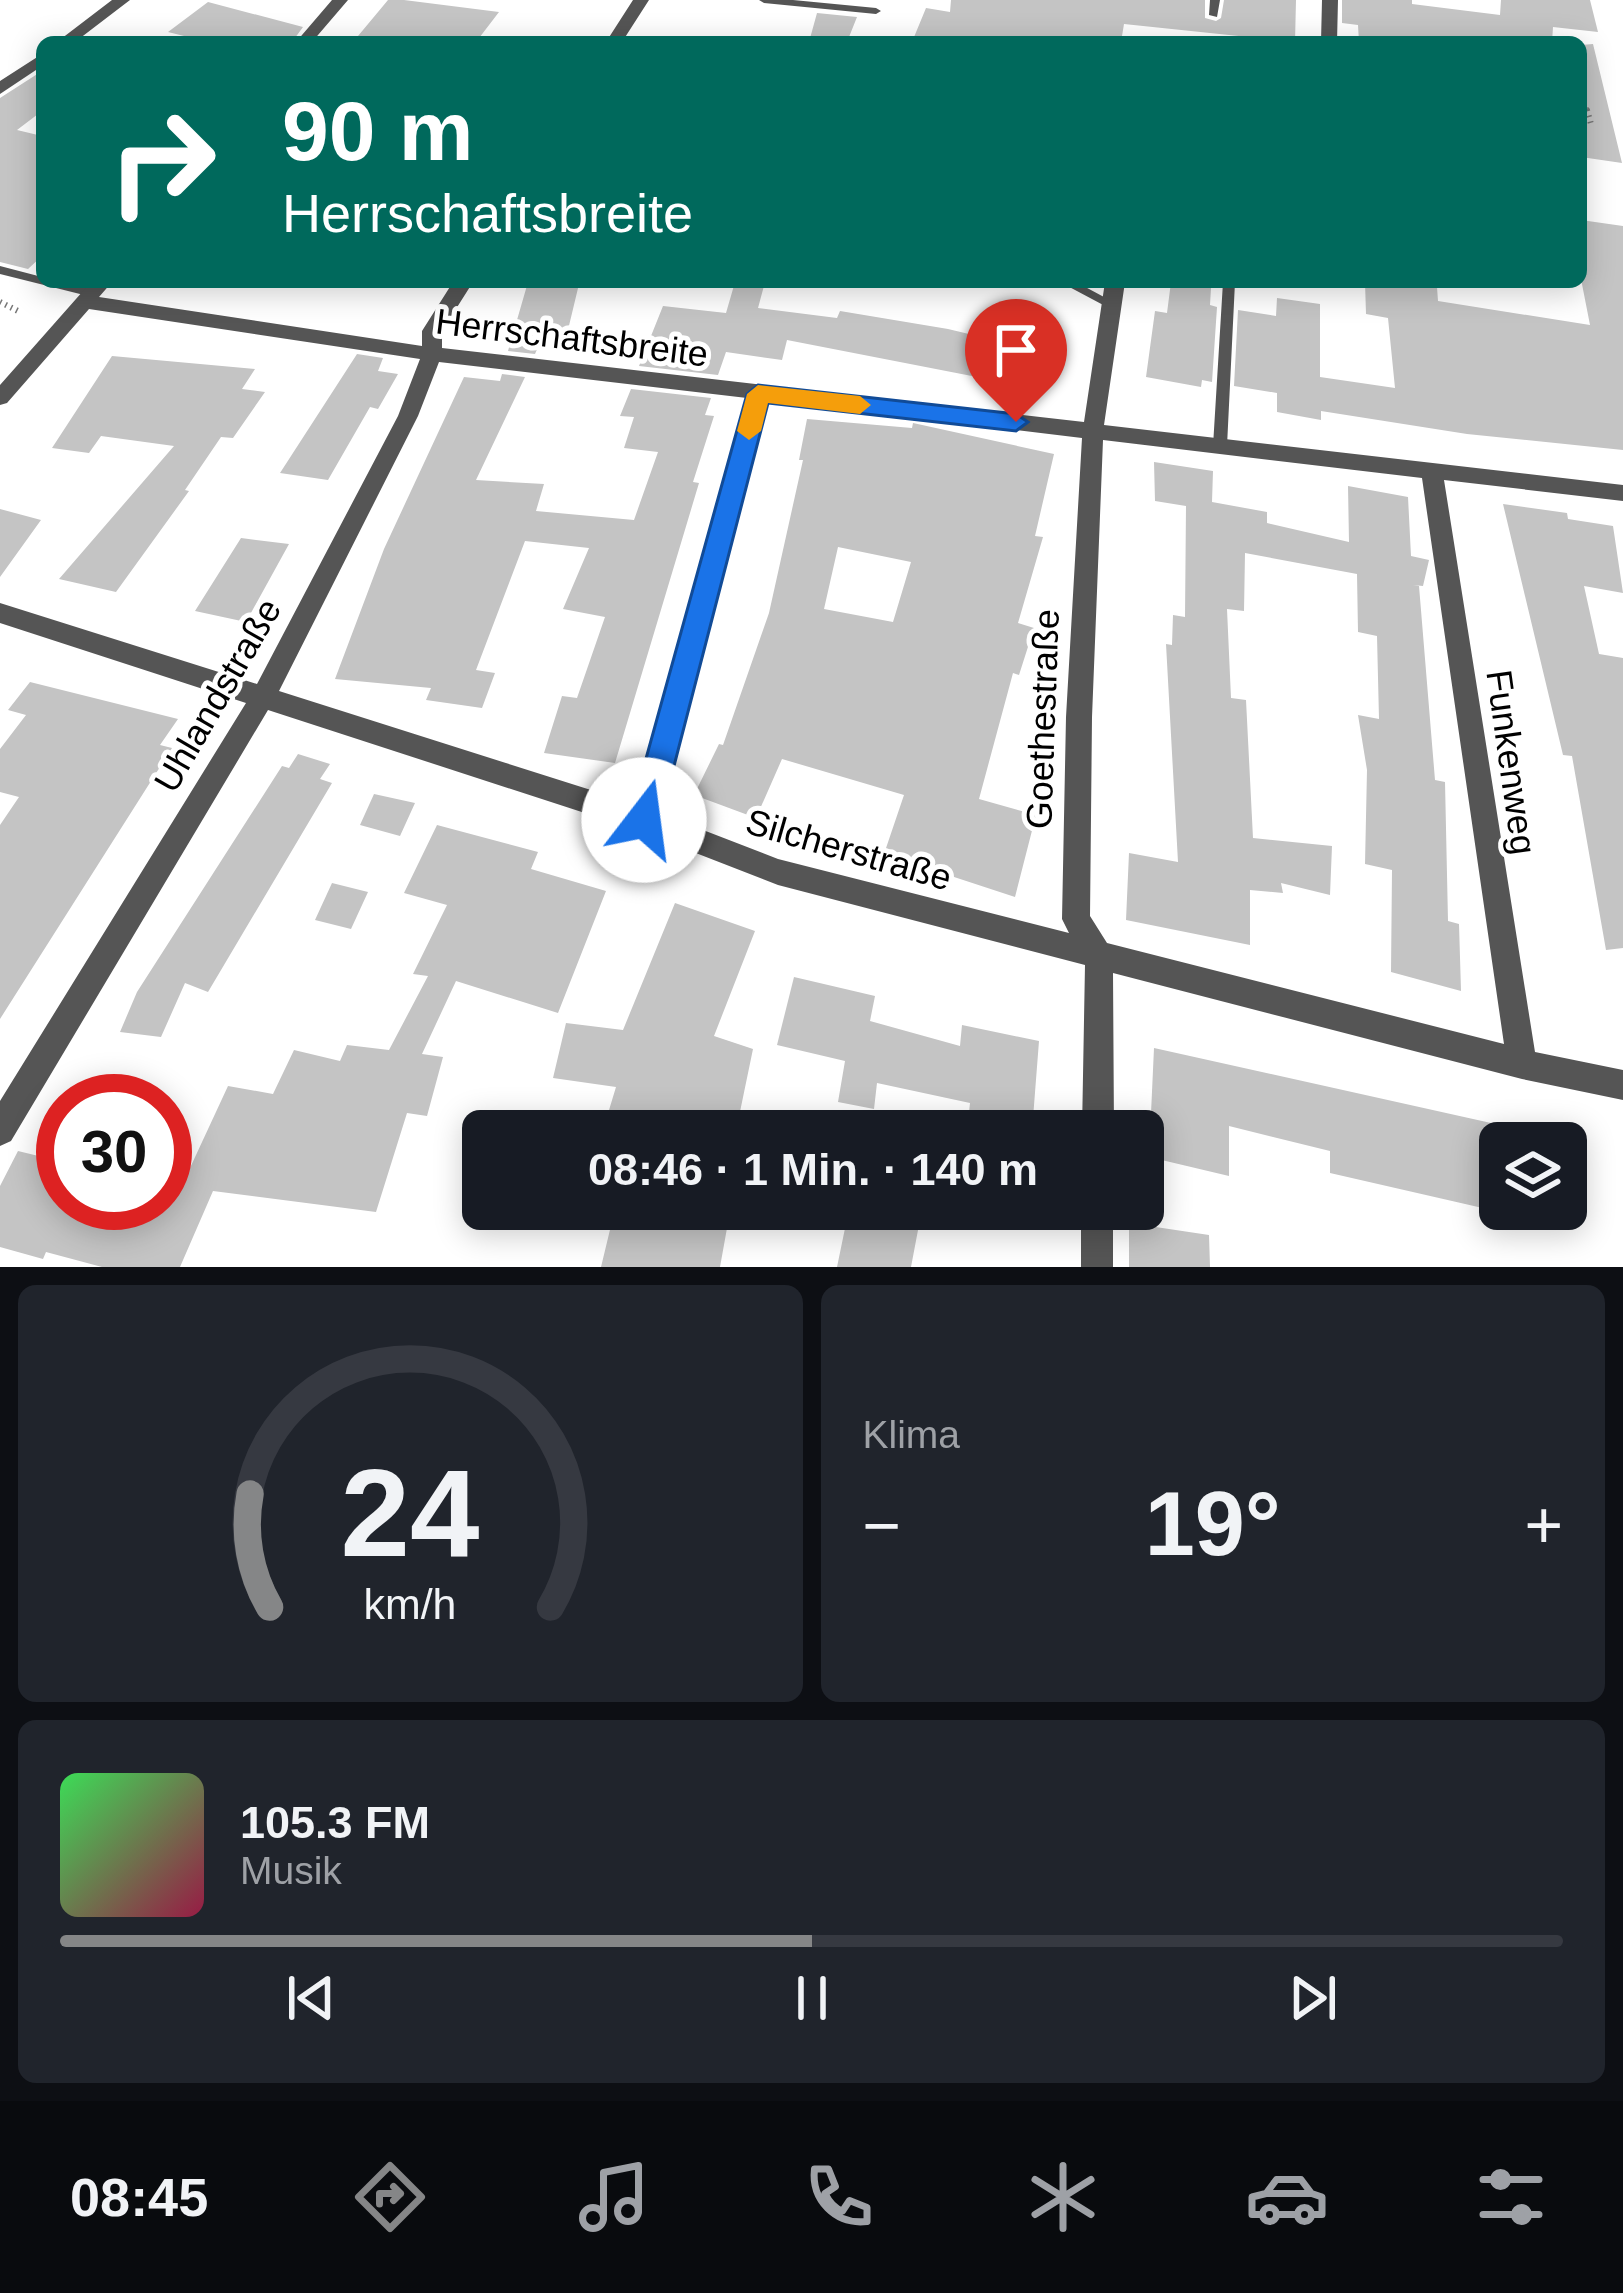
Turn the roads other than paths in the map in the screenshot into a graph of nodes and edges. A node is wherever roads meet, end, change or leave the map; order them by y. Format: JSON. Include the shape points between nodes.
{"nodes":[{"id":1,"x":122,"y":0,"type":"edge"},
{"id":2,"x":340,"y":0,"type":"edge"},
{"id":3,"x":641,"y":0,"type":"edge"},
{"id":4,"x":764,"y":0,"type":"edge"},
{"id":5,"x":1215,"y":0,"type":"edge"},
{"id":6,"x":1330,"y":0,"type":"edge"},
{"id":7,"x":876,"y":11,"type":"dead end"},
{"id":8,"x":1214,"y":15,"type":"dead end"},
{"id":9,"x":73,"y":36,"type":"edge"},
{"id":10,"x":309,"y":36,"type":"edge"},
{"id":11,"x":618,"y":36,"type":"edge"},
{"id":12,"x":1329,"y":36,"type":"edge"},
{"id":13,"x":36,"y":63,"type":"edge"},
{"id":14,"x":0,"y":89,"type":"edge"},
{"id":15,"x":0,"y":270,"type":"edge"},
{"id":16,"x":36,"y":279,"type":"edge"},
{"id":17,"x":459,"y":288,"type":"edge"},
{"id":18,"x":1229,"y":288,"type":"edge"},
{"id":19,"x":94,"y":292,"type":"edge"},
{"id":20,"x":1113,"y":293,"type":"edge"},
{"id":21,"x":432,"y":354,"type":"junction"},
{"id":22,"x":3,"y":392,"type":"edge"},
{"id":23,"x":758,"y":394,"type":"junction"},
{"id":24,"x":1093,"y":431,"type":"junction"},
{"id":25,"x":1220,"y":446,"type":"junction"},
{"id":26,"x":1432,"y":470,"type":"junction"},
{"id":27,"x":1623,"y":493,"type":"edge"},
{"id":28,"x":0,"y":613,"type":"edge"},
{"id":29,"x":263,"y":695,"type":"junction"},
{"id":30,"x":644,"y":820,"type":"junction"},
{"id":31,"x":1099,"y":956,"type":"junction"},
{"id":32,"x":1522,"y":1064,"type":"junction"},
{"id":33,"x":1623,"y":1085,"type":"edge"},
{"id":34,"x":1098,"y":1110,"type":"edge"},
{"id":35,"x":0,"y":1130,"type":"edge"},
{"id":36,"x":1097,"y":1230,"type":"edge"},
{"id":37,"x":1097,"y":1267,"type":"edge"}],
"edges":[{"from":1,"to":9,"type":"street"},
{"from":2,"to":10,"type":"street"},
{"from":3,"to":11,"type":"street"},
{"from":4,"to":7,"type":"lane"},
{"from":5,"to":8,"type":"lane"},
{"from":6,"to":12,"type":"street"},
{"from":13,"to":14,"type":"street"},
{"from":15,"to":16,"type":"lane"},
{"from":17,"to":21,"type":"street","name":"Uhlandstraße","via":[[432,331]]},
{"from":18,"to":25,"type":"lane"},
{"from":19,"to":21,"type":"street","name":"Herrschaftsbreite"},
{"from":19,"to":22,"type":"street"},
{"from":20,"to":24,"type":"street","name":"Goethestraße"},
{"from":21,"to":23,"type":"street","name":"Herrschaftsbreite"},
{"from":21,"to":29,"type":"street","name":"Uhlandstraße","via":[[408,416]]},
{"from":23,"to":24,"type":"street","name":"Herrschaftsbreite"},
{"from":23,"to":30,"type":"street"},
{"from":24,"to":25,"type":"street","name":"Herrschaftsbreite"},
{"from":24,"to":31,"type":"street","name":"Goethestraße","via":[[1076,919]]},
{"from":25,"to":26,"type":"street","name":"Herrschaftsbreite"},
{"from":26,"to":27,"type":"street","name":"Herrschaftsbreite"},
{"from":26,"to":32,"type":"street","name":"Funkenweg"},
{"from":28,"to":29,"type":"street","name":"Silcherstraße"},
{"from":29,"to":30,"type":"street","name":"Silcherstraße"},
{"from":29,"to":35,"type":"street","name":"Uhlandstraße"},
{"from":30,"to":31,"type":"street","name":"Silcherstraße","via":[[778,872]]},
{"from":31,"to":32,"type":"street","name":"Silcherstraße"},
{"from":31,"to":34,"type":"street","name":"Goethestraße"},
{"from":32,"to":33,"type":"street","name":"Silcherstraße"},
{"from":36,"to":37,"type":"street"}]}
